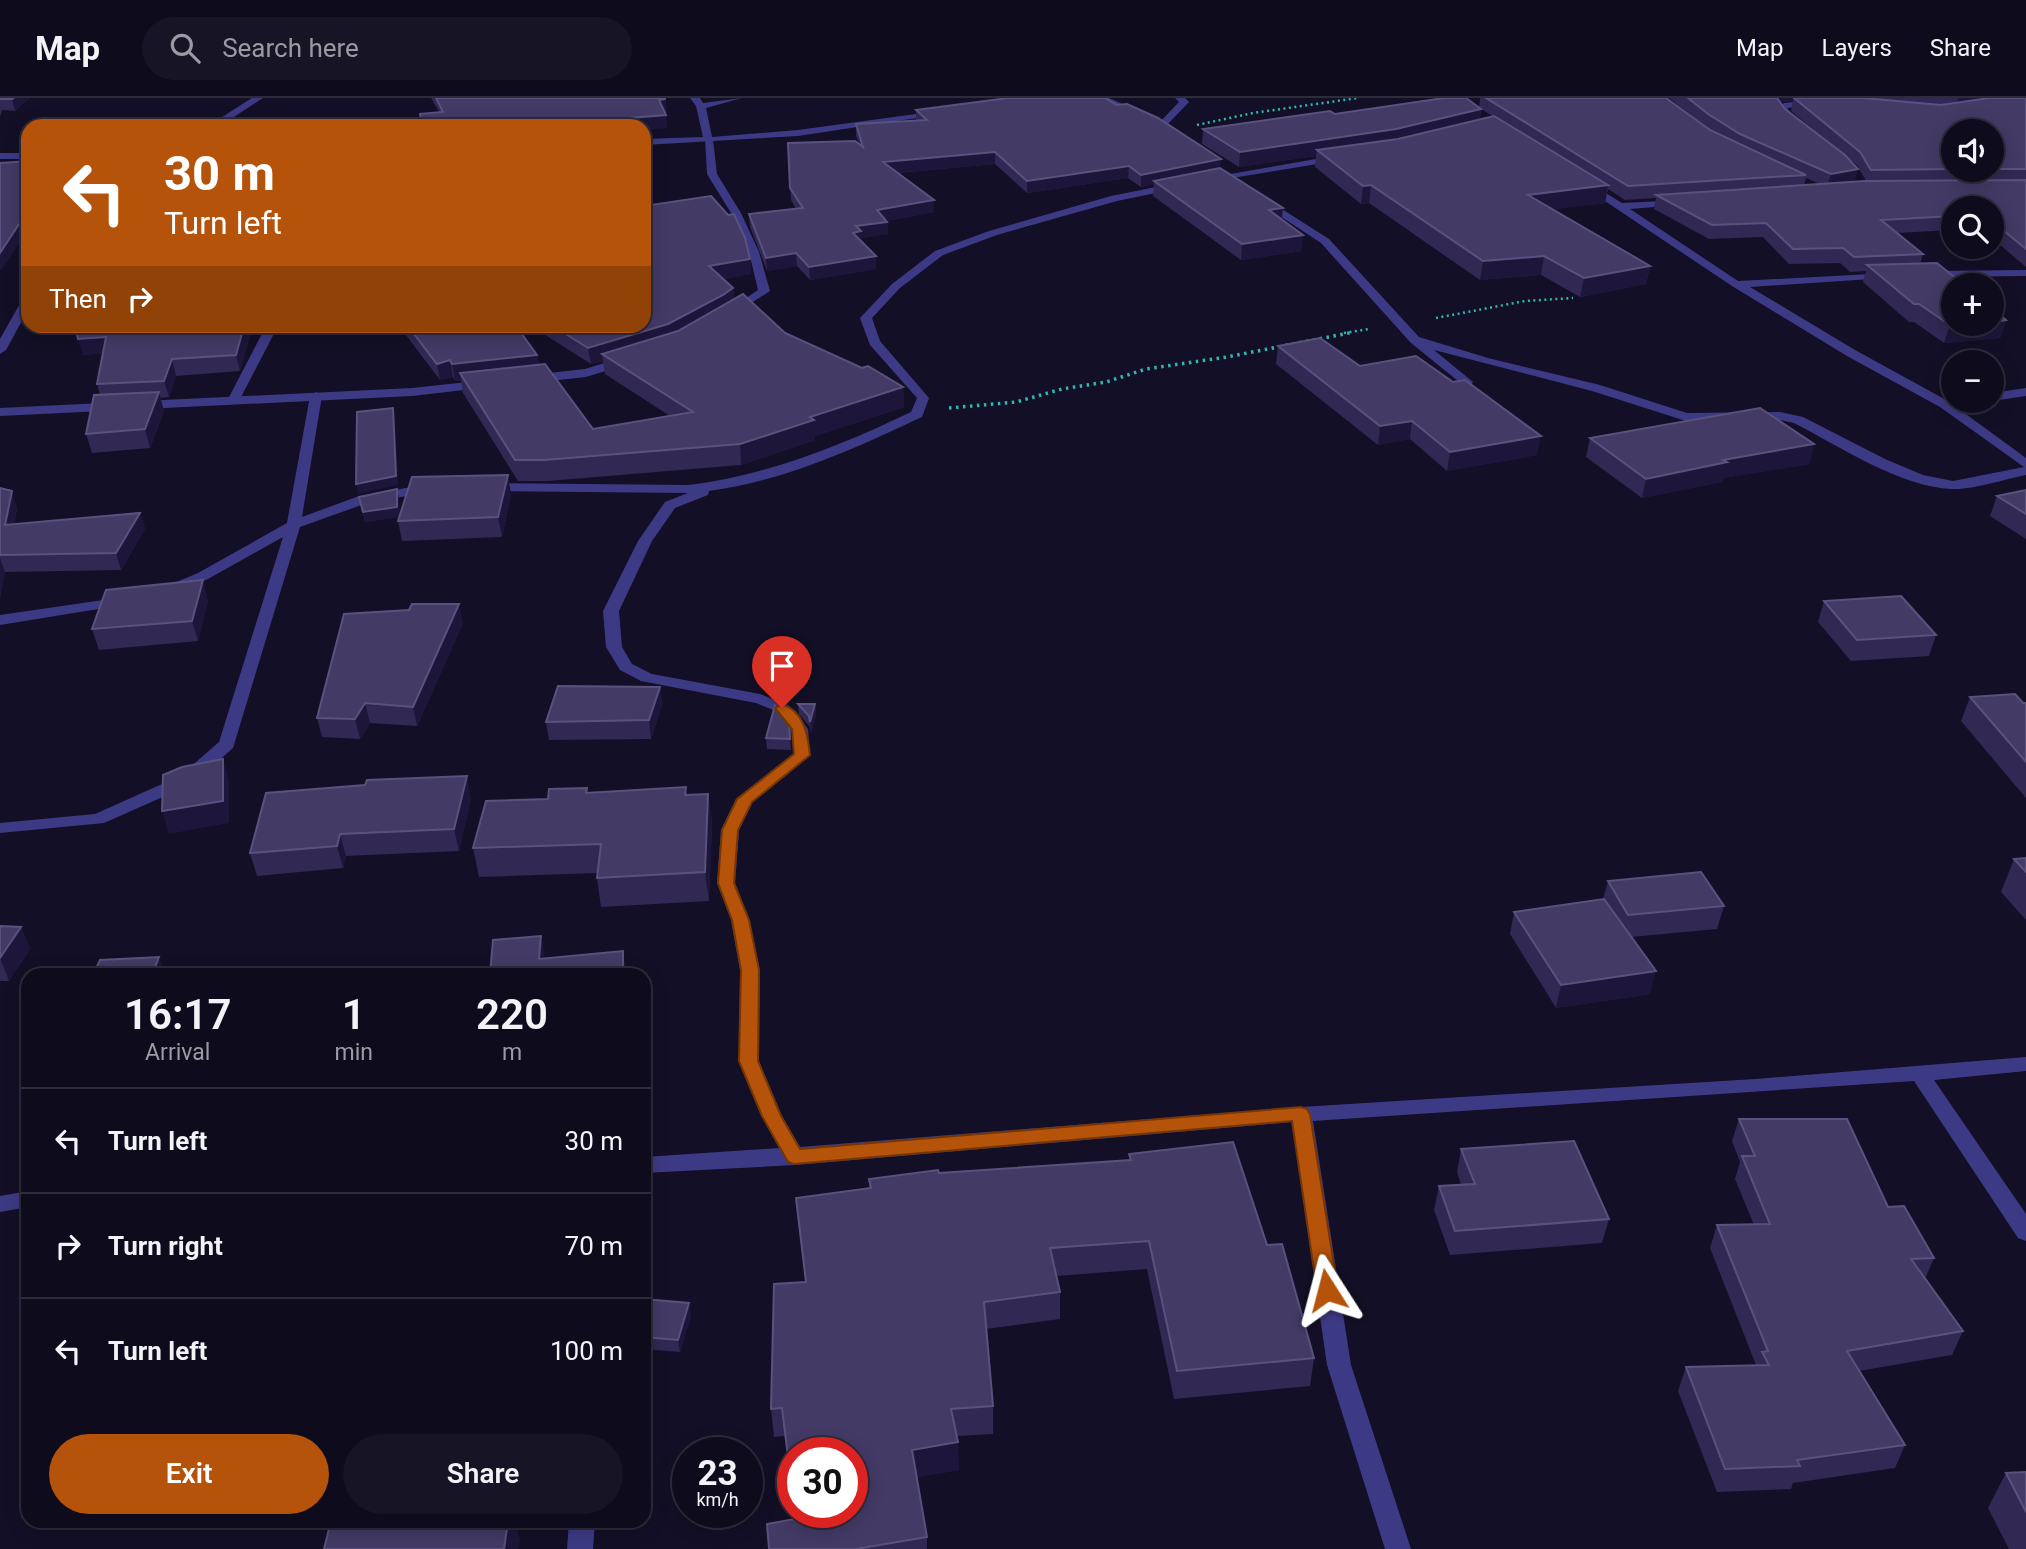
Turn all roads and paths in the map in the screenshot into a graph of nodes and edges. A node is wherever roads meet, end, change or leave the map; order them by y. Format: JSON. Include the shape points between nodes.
{"nodes":[{"id":1,"x":258,"y":98,"type":"edge"},
{"id":2,"x":737,"y":98,"type":"edge"},
{"id":3,"x":1101,"y":98,"type":"edge"},
{"id":4,"x":1180,"y":98,"type":"edge"},
{"id":5,"x":1358,"y":98,"type":"edge"},
{"id":6,"x":698,"y":102,"type":"edge"},
{"id":7,"x":1823,"y":103,"type":"edge"},
{"id":8,"x":950,"y":112,"type":"edge"},
{"id":9,"x":224,"y":119,"type":"edge"},
{"id":10,"x":1165,"y":127,"type":"junction"},
{"id":11,"x":1806,"y":133,"type":"edge"},
{"id":12,"x":708,"y":140,"type":"junction"},
{"id":13,"x":651,"y":142,"type":"edge"},
{"id":14,"x":1355,"y":155,"type":"edge"},
{"id":15,"x":0,"y":156,"type":"edge"},
{"id":16,"x":21,"y":156,"type":"edge"},
{"id":17,"x":1576,"y":177,"type":"edge"},
{"id":18,"x":1237,"y":179,"type":"junction"},
{"id":19,"x":1690,"y":202,"type":"edge"},
{"id":20,"x":1623,"y":206,"type":"junction"},
{"id":21,"x":2026,"y":272,"type":"edge"},
{"id":22,"x":1903,"y":274,"type":"edge"},
{"id":23,"x":1916,"y":274,"type":"edge"},
{"id":24,"x":1736,"y":284,"type":"junction"},
{"id":25,"x":1573,"y":298,"type":"dead end"},
{"id":26,"x":21,"y":312,"type":"edge"},
{"id":27,"x":719,"y":321,"type":"edge"},
{"id":28,"x":1402,"y":326,"type":"junction"},
{"id":29,"x":268,"y":333,"type":"edge"},
{"id":30,"x":1415,"y":340,"type":"junction"},
{"id":31,"x":0,"y":350,"type":"edge"},
{"id":32,"x":637,"y":357,"type":"edge"},
{"id":33,"x":519,"y":380,"type":"edge"},
{"id":34,"x":506,"y":382,"type":"edge"},
{"id":35,"x":1467,"y":382,"type":"edge"},
{"id":36,"x":2026,"y":392,"type":"edge"},
{"id":37,"x":2004,"y":395,"type":"edge"},
{"id":38,"x":316,"y":396,"type":"junction"},
{"id":39,"x":234,"y":399,"type":"junction"},
{"id":40,"x":1941,"y":402,"type":"edge"},
{"id":41,"x":0,"y":412,"type":"edge"},
{"id":42,"x":1956,"y":413,"type":"edge"},
{"id":43,"x":917,"y":414,"type":"junction"},
{"id":44,"x":2026,"y":464,"type":"edge"},
{"id":45,"x":2026,"y":471,"type":"edge"},
{"id":46,"x":719,"y":486,"type":"junction"},
{"id":47,"x":477,"y":487,"type":"edge"},
{"id":48,"x":439,"y":488,"type":"edge"},
{"id":49,"x":294,"y":524,"type":"junction"},
{"id":50,"x":0,"y":620,"type":"edge"},
{"id":51,"x":0,"y":828,"type":"edge"},
{"id":52,"x":2026,"y":1064,"type":"edge"},
{"id":53,"x":1920,"y":1074,"type":"junction"},
{"id":54,"x":1301,"y":1114,"type":"junction"},
{"id":55,"x":794,"y":1157,"type":"junction"},
{"id":56,"x":651,"y":1165,"type":"edge"},
{"id":57,"x":21,"y":1200,"type":"edge"},
{"id":58,"x":0,"y":1204,"type":"edge"},
{"id":59,"x":2026,"y":1232,"type":"edge"},
{"id":60,"x":582,"y":1528,"type":"edge"},
{"id":61,"x":580,"y":1549,"type":"edge"},
{"id":62,"x":1398,"y":1549,"type":"edge"}],
"edges":[{"from":1,"to":9,"type":"street"},
{"from":2,"to":6,"type":"street"},
{"from":3,"to":10,"type":"street"},
{"from":4,"to":10,"type":"street","via":[[1184,102]]},
{"from":5,"to":10,"type":"path"},
{"from":6,"to":12,"type":"street"},
{"from":7,"to":11,"type":"street","via":[[1798,103],[1781,110]]},
{"from":8,"to":12,"type":"street"},
{"from":12,"to":13,"type":"street"},
{"from":12,"to":27,"type":"street","via":[[712,174],[754,253],[764,292]]},
{"from":14,"to":18,"type":"street"},
{"from":15,"to":16,"type":"street"},
{"from":17,"to":20,"type":"street"},
{"from":18,"to":28,"type":"street","via":[[1325,241]]},
{"from":18,"to":43,"type":"street","via":[[1115,198],[939,253],[896,286],[866,318],[874,342],[923,398]]},
{"from":19,"to":20,"type":"street"},
{"from":20,"to":24,"type":"street"},
{"from":21,"to":23,"type":"street"},
{"from":22,"to":24,"type":"street"},
{"from":24,"to":40,"type":"street"},
{"from":25,"to":28,"type":"path","via":[[1525,301]]},
{"from":26,"to":31,"type":"street"},
{"from":28,"to":30,"type":"street"},
{"from":28,"to":43,"type":"path","via":[[1146,369],[1016,402]]},
{"from":29,"to":39,"type":"street"},
{"from":30,"to":35,"type":"street"},
{"from":30,"to":45,"type":"street","via":[[1686,416],[1798,420],[1919,478],[1953,485]]},
{"from":32,"to":33,"type":"street","via":[[586,373]]},
{"from":34,"to":38,"type":"street"},
{"from":36,"to":37,"type":"street"},
{"from":38,"to":39,"type":"street"},
{"from":38,"to":49,"type":"street"},
{"from":39,"to":41,"type":"street"},
{"from":42,"to":44,"type":"street"},
{"from":43,"to":46,"type":"street","via":[[762,476]]},
{"from":46,"to":47,"type":"street"},
{"from":46,"to":55,"type":"street","via":[[670,505],[661,514],[611,611],[614,647],[626,667],[647,678],[760,699],[782,708],[800,729],[802,755],[745,799],[730,830],[726,883],[740,920],[750,970],[749,1061]]},
{"from":48,"to":49,"type":"street","via":[[364,499]]},
{"from":49,"to":50,"type":"street","via":[[203,576],[142,596]]},
{"from":49,"to":51,"type":"street","via":[[227,744],[186,780],[98,818]]},
{"from":52,"to":53,"type":"street"},
{"from":53,"to":54,"type":"street"},
{"from":53,"to":59,"type":"street"},
{"from":54,"to":55,"type":"street"},
{"from":54,"to":62,"type":"street","via":[[1339,1365]]},
{"from":55,"to":56,"type":"street"},
{"from":57,"to":58,"type":"street"},
{"from":60,"to":61,"type":"street"}]}
